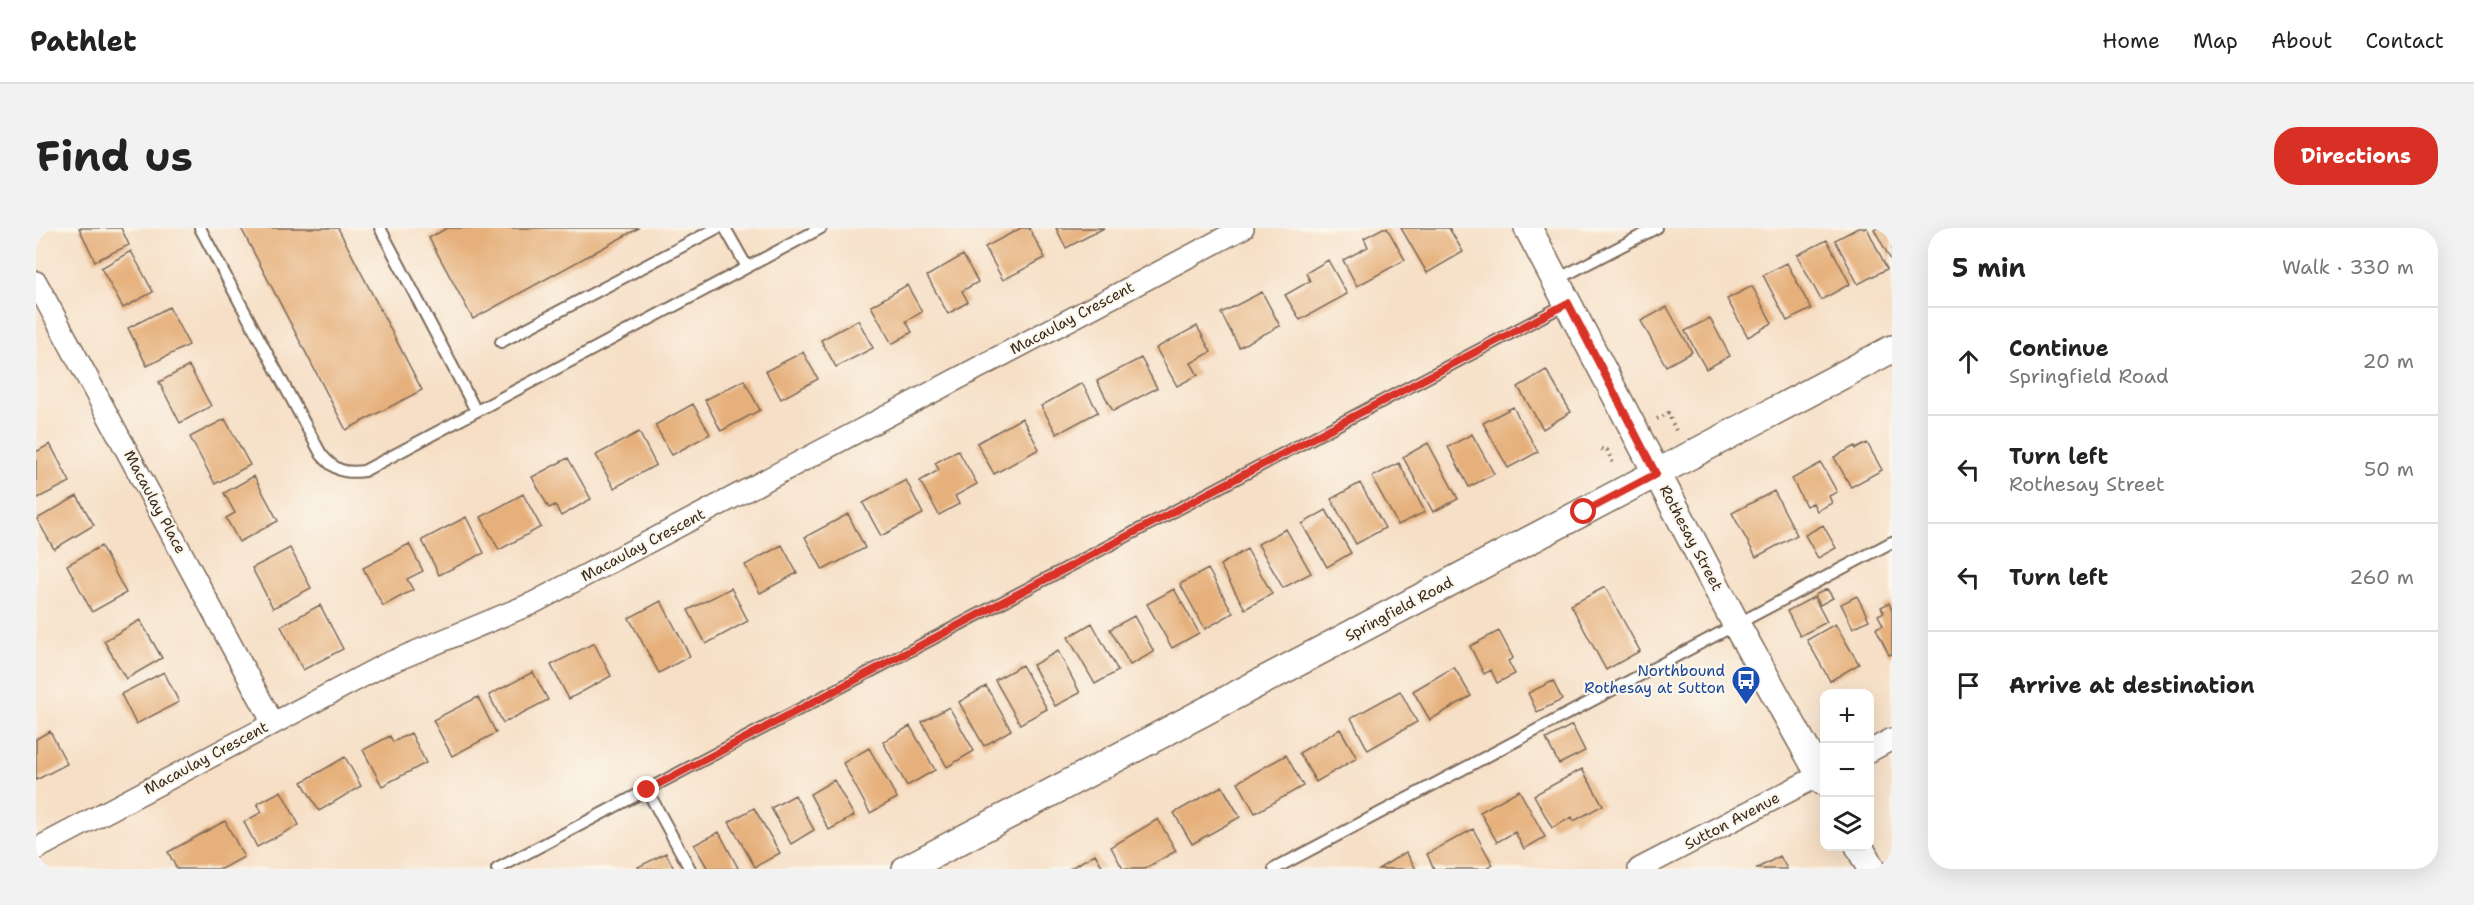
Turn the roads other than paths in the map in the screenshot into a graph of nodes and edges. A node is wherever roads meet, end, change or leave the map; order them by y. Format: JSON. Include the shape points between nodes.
{"nodes":[{"id":1,"x":200,"y":228,"type":"edge"},
{"id":2,"x":380,"y":228,"type":"edge"},
{"id":3,"x":717,"y":228,"type":"edge"},
{"id":4,"x":725,"y":228,"type":"edge"},
{"id":5,"x":821,"y":228,"type":"edge"},
{"id":6,"x":1243,"y":228,"type":"edge"},
{"id":7,"x":1528,"y":228,"type":"edge"},
{"id":8,"x":1656,"y":228,"type":"edge"},
{"id":9,"x":747,"y":267,"type":"junction"},
{"id":10,"x":36,"y":282,"type":"edge"},
{"id":11,"x":1562,"y":292,"type":"junction"},
{"id":12,"x":501,"y":342,"type":"dead end"},
{"id":13,"x":1892,"y":350,"type":"edge"},
{"id":14,"x":476,"y":411,"type":"junction"},
{"id":15,"x":1656,"y":474,"type":"junction"},
{"id":16,"x":1892,"y":542,"type":"edge"},
{"id":17,"x":1736,"y":624,"type":"junction"},
{"id":18,"x":273,"y":723,"type":"junction"},
{"id":19,"x":1892,"y":739,"type":"edge"},
{"id":20,"x":1874,"y":748,"type":"edge"},
{"id":21,"x":1820,"y":771,"type":"edge"},
{"id":22,"x":1820,"y":778,"type":"edge"},
{"id":23,"x":647,"y":790,"type":"junction"},
{"id":24,"x":36,"y":849,"type":"edge"},
{"id":25,"x":1862,"y":851,"type":"edge"},
{"id":26,"x":497,"y":869,"type":"edge"},
{"id":27,"x":690,"y":869,"type":"edge"},
{"id":28,"x":906,"y":869,"type":"edge"},
{"id":29,"x":1274,"y":869,"type":"edge"},
{"id":30,"x":1640,"y":869,"type":"edge"},
{"id":31,"x":1871,"y":869,"type":"edge"}],
"edges":[{"from":1,"to":14,"type":"lane","via":[[331,467],[346,473],[364,471]]},
{"from":2,"to":14,"type":"lane"},
{"from":3,"to":12,"type":"lane"},
{"from":4,"to":9,"type":"lane"},
{"from":5,"to":9,"type":"lane"},
{"from":6,"to":18,"type":"street","name":"Macaulay Crescent","via":[[533,603],[384,665]]},
{"from":7,"to":11,"type":"street","name":"Rothesay Street"},
{"from":8,"to":11,"type":"lane"},
{"from":9,"to":14,"type":"lane"},
{"from":10,"to":18,"type":"street","name":"Macaulay Place"},
{"from":11,"to":15,"type":"street","name":"Rothesay Street"},
{"from":11,"to":23,"type":"lane"},
{"from":13,"to":15,"type":"street","name":"Springfield Road"},
{"from":15,"to":17,"type":"street","name":"Rothesay Street"},
{"from":15,"to":28,"type":"street","name":"Springfield Road"},
{"from":16,"to":17,"type":"lane"},
{"from":17,"to":21,"type":"street","name":"Rothesay Street"},
{"from":17,"to":29,"type":"lane"},
{"from":18,"to":24,"type":"street","name":"Macaulay Crescent"},
{"from":19,"to":20,"type":"street"},
{"from":22,"to":30,"type":"street","name":"Sutton Avenue"},
{"from":23,"to":26,"type":"lane"},
{"from":23,"to":27,"type":"lane"},
{"from":25,"to":31,"type":"street"}]}
